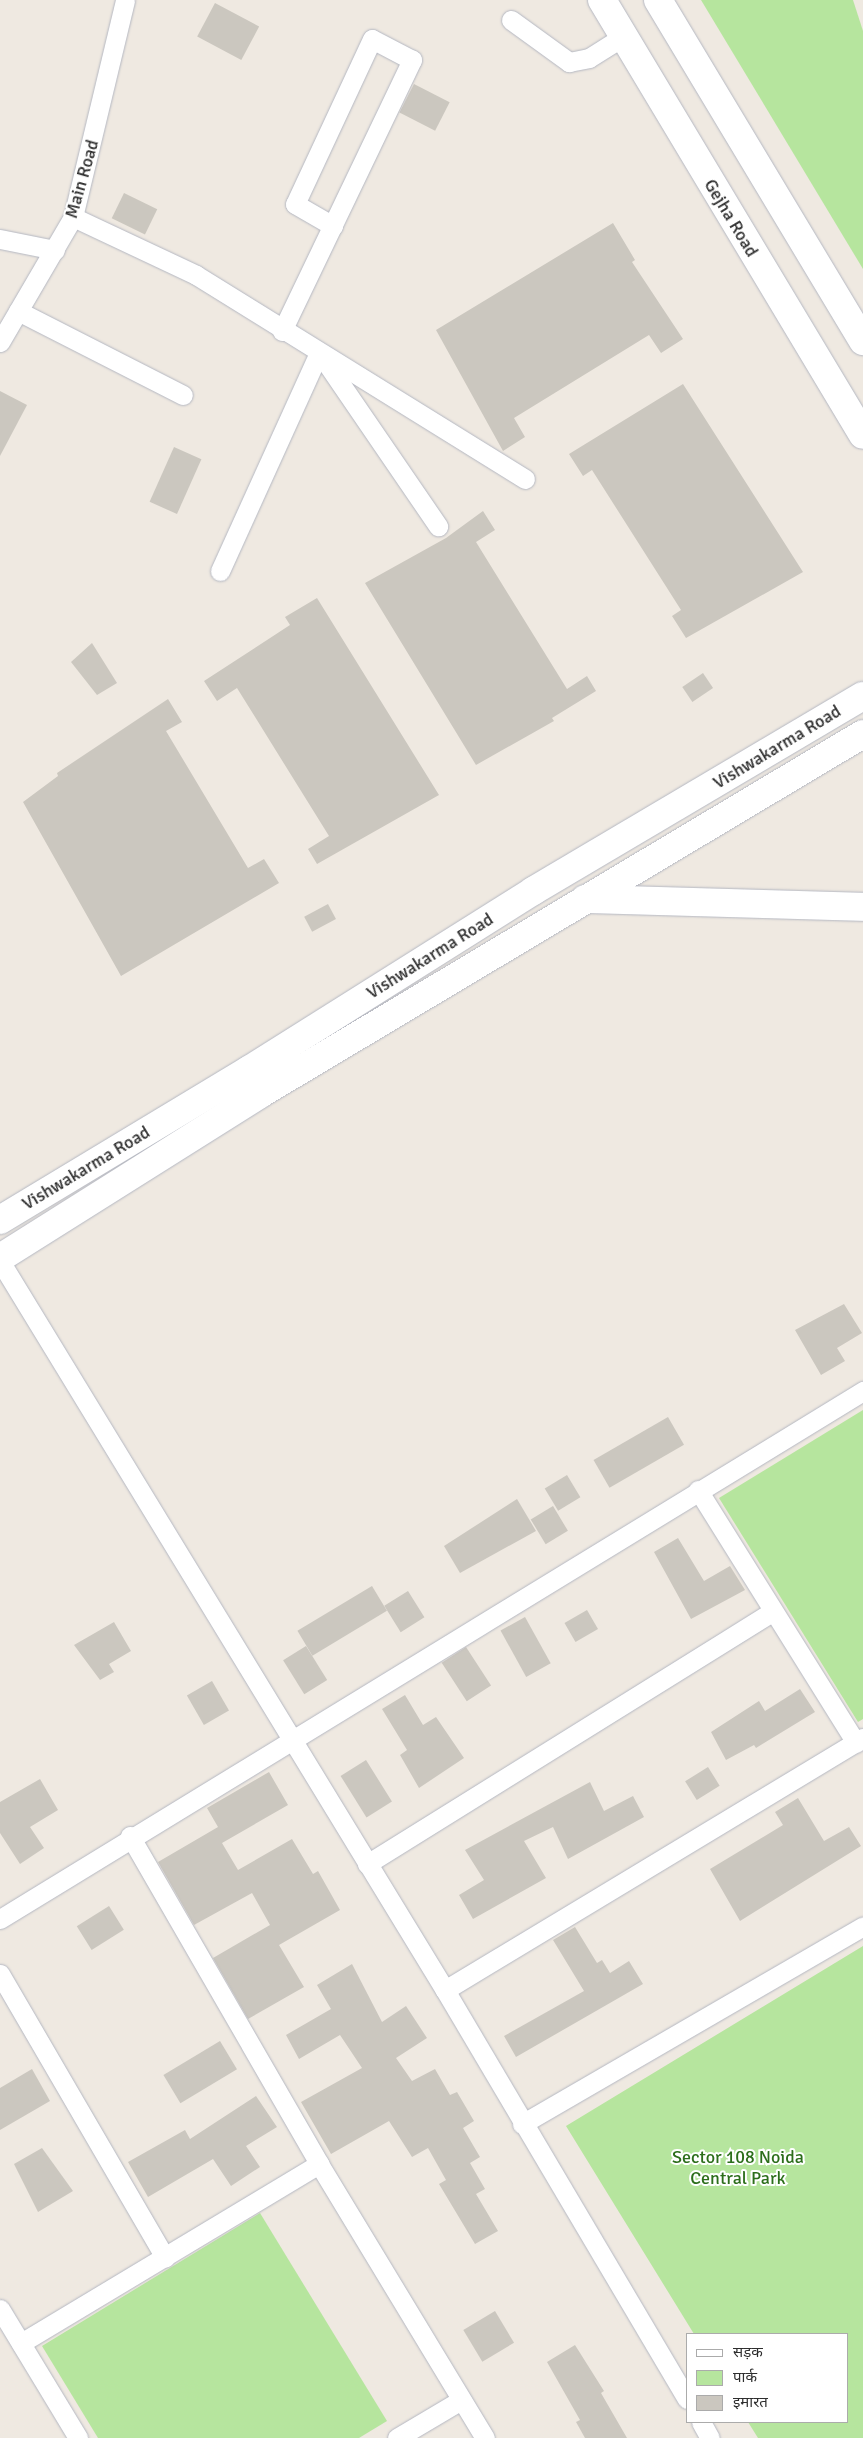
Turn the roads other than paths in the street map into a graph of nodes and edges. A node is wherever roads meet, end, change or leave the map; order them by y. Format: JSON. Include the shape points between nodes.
{"nodes":[{"id":1,"x":125,"y":0,"type":"edge"},
{"id":2,"x":602,"y":0,"type":"edge"},
{"id":3,"x":658,"y":0,"type":"edge"},
{"id":4,"x":510,"y":20,"type":"dead end"},
{"id":5,"x":624,"y":36,"type":"junction"},
{"id":6,"x":73,"y":217,"type":"junction"},
{"id":7,"x":333,"y":226,"type":"junction"},
{"id":8,"x":0,"y":239,"type":"edge"},
{"id":9,"x":55,"y":250,"type":"junction"},
{"id":10,"x":18,"y":311,"type":"junction"},
{"id":11,"x":282,"y":331,"type":"junction"},
{"id":12,"x":863,"y":341,"type":"edge"},
{"id":13,"x":0,"y":342,"type":"edge"},
{"id":14,"x":319,"y":353,"type":"junction"},
{"id":15,"x":183,"y":395,"type":"dead end"},
{"id":16,"x":863,"y":435,"type":"edge"},
{"id":17,"x":524,"y":479,"type":"dead end"},
{"id":18,"x":438,"y":526,"type":"dead end"},
{"id":19,"x":220,"y":571,"type":"dead end"},
{"id":20,"x":863,"y":696,"type":"edge"},
{"id":21,"x":863,"y":734,"type":"edge"},
{"id":22,"x":582,"y":899,"type":"junction"},
{"id":23,"x":863,"y":906,"type":"edge"},
{"id":24,"x":125,"y":1145,"type":"junction"},
{"id":25,"x":138,"y":1171,"type":"junction"},
{"id":26,"x":0,"y":1220,"type":"edge"},
{"id":27,"x":0,"y":1259,"type":"edge"},
{"id":28,"x":863,"y":1391,"type":"edge"},
{"id":29,"x":698,"y":1490,"type":"junction"},
{"id":30,"x":773,"y":1611,"type":"junction"},
{"id":31,"x":290,"y":1738,"type":"junction"},
{"id":32,"x":859,"y":1741,"type":"edge"},
{"id":33,"x":130,"y":1836,"type":"junction"},
{"id":34,"x":367,"y":1864,"type":"junction"},
{"id":35,"x":0,"y":1919,"type":"edge"},
{"id":36,"x":863,"y":1926,"type":"edge"},
{"id":37,"x":0,"y":1974,"type":"edge"},
{"id":38,"x":445,"y":1990,"type":"junction"},
{"id":39,"x":522,"y":2124,"type":"junction"},
{"id":40,"x":319,"y":2164,"type":"junction"},
{"id":41,"x":165,"y":2257,"type":"junction"},
{"id":42,"x":0,"y":2309,"type":"edge"},
{"id":43,"x":22,"y":2343,"type":"junction"},
{"id":44,"x":686,"y":2397,"type":"edge"},
{"id":45,"x":461,"y":2400,"type":"junction"},
{"id":46,"x":702,"y":2423,"type":"edge"},
{"id":47,"x":78,"y":2438,"type":"edge"},
{"id":48,"x":397,"y":2438,"type":"edge"},
{"id":49,"x":485,"y":2438,"type":"edge"},
{"id":50,"x":710,"y":2438,"type":"edge"}],
"edges":[{"from":1,"to":6,"type":"street","name":"Main Road"},
{"from":2,"to":5,"type":"main road","name":"Gejha Road"},
{"from":3,"to":12,"type":"main road"},
{"from":4,"to":5,"type":"street","via":[[569,62],[589,58]]},
{"from":5,"to":16,"type":"main road","name":"Gejha Road"},
{"from":6,"to":9,"type":"street","name":"Main Road"},
{"from":6,"to":11,"type":"street","via":[[196,276]]},
{"from":7,"to":7,"type":"street","via":[[412,60],[372,40],[295,204]]},
{"from":7,"to":11,"type":"street"},
{"from":8,"to":9,"type":"street"},
{"from":9,"to":10,"type":"street","name":"Main Road"},
{"from":10,"to":13,"type":"street","name":"Main Road"},
{"from":10,"to":15,"type":"street"},
{"from":11,"to":14,"type":"street"},
{"from":14,"to":17,"type":"street"},
{"from":14,"to":18,"type":"street"},
{"from":14,"to":19,"type":"street"},
{"from":20,"to":24,"type":"main road","name":"Vishwakarma Road","via":[[533,891]]},
{"from":21,"to":22,"type":"main road","name":"Vishwakarma Road"},
{"from":22,"to":23,"type":"main road"},
{"from":22,"to":25,"type":"main road","name":"Vishwakarma Road"},
{"from":24,"to":25,"type":"main road"},
{"from":24,"to":26,"type":"main road","name":"Vishwakarma Road"},
{"from":25,"to":27,"type":"main road","name":"Vishwakarma Road"},
{"from":27,"to":31,"type":"street"},
{"from":28,"to":29,"type":"street"},
{"from":29,"to":30,"type":"street"},
{"from":29,"to":31,"type":"street"},
{"from":30,"to":32,"type":"street"},
{"from":30,"to":34,"type":"street"},
{"from":31,"to":33,"type":"street"},
{"from":31,"to":34,"type":"street"},
{"from":32,"to":38,"type":"street"},
{"from":33,"to":35,"type":"street"},
{"from":33,"to":40,"type":"street"},
{"from":34,"to":38,"type":"street"},
{"from":36,"to":39,"type":"street"},
{"from":37,"to":41,"type":"street"},
{"from":38,"to":39,"type":"street"},
{"from":39,"to":44,"type":"street"},
{"from":40,"to":41,"type":"street"},
{"from":40,"to":45,"type":"street"},
{"from":41,"to":43,"type":"street"},
{"from":42,"to":43,"type":"street"},
{"from":43,"to":47,"type":"street"},
{"from":45,"to":48,"type":"street"},
{"from":45,"to":49,"type":"street"},
{"from":46,"to":50,"type":"street"}]}
